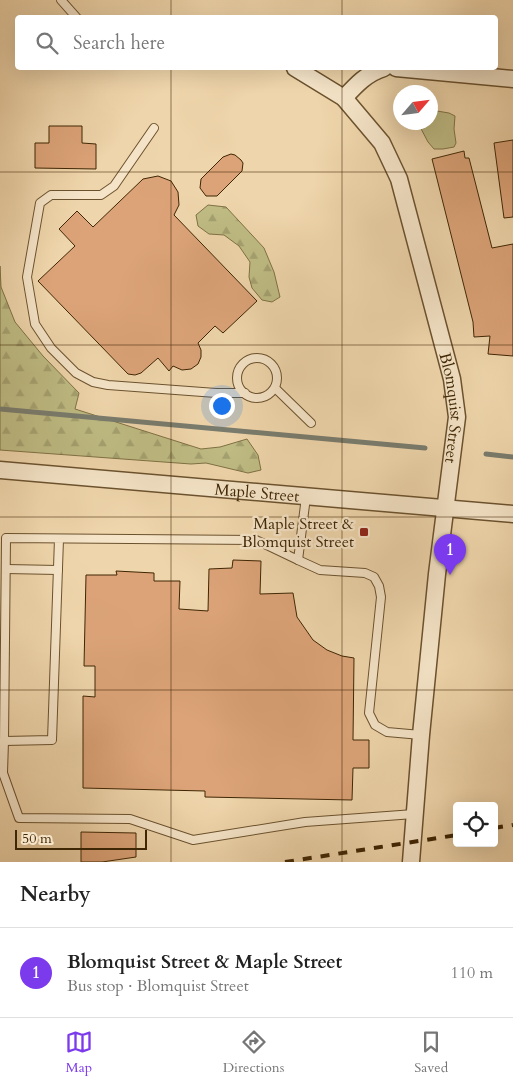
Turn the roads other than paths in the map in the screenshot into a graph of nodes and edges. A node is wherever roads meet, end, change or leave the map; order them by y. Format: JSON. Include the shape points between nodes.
{"nodes":[{"id":1,"x":61,"y":0,"type":"edge"},
{"id":2,"x":74,"y":15,"type":"edge"},
{"id":3,"x":298,"y":70,"type":"edge"},
{"id":4,"x":375,"y":70,"type":"edge"},
{"id":5,"x":417,"y":70,"type":"edge"},
{"id":6,"x":513,"y":79,"type":"edge"},
{"id":7,"x":344,"y":98,"type":"junction"},
{"id":8,"x":154,"y":128,"type":"dead end"},
{"id":9,"x":275,"y":388,"type":"junction"},
{"id":10,"x":244,"y":393,"type":"junction"},
{"id":11,"x":311,"y":423,"type":"dead end"},
{"id":12,"x":0,"y":470,"type":"edge"},
{"id":13,"x":306,"y":497,"type":"junction"},
{"id":14,"x":445,"y":509,"type":"junction"},
{"id":15,"x":513,"y":514,"type":"edge"},
{"id":16,"x":59,"y":539,"type":"junction"},
{"id":17,"x":298,"y":560,"type":"junction"},
{"id":18,"x":6,"y":569,"type":"junction"},
{"id":19,"x":58,"y":570,"type":"junction"},
{"id":20,"x":421,"y":735,"type":"junction"},
{"id":21,"x":4,"y":741,"type":"junction"},
{"id":22,"x":414,"y":814,"type":"junction"},
{"id":23,"x":410,"y":862,"type":"edge"}],
"edges":[{"from":1,"to":2,"type":"lane"},
{"from":3,"to":7,"type":"street"},
{"from":4,"to":7,"type":"street"},
{"from":5,"to":6,"type":"street"},
{"from":7,"to":14,"type":"street","name":"Blomquist Street","via":[[382,143],[399,179],[452,379],[457,417]]},
{"from":8,"to":10,"type":"lane","via":[[114,186],[101,194],[51,195],[40,203],[27,277],[35,324],[51,348],[76,373],[93,382]]},
{"from":9,"to":10,"type":"lane","via":[[263,398]]},
{"from":9,"to":10,"type":"lane","via":[[278,380],[273,365],[259,357],[251,358],[239,368],[237,376]]},
{"from":9,"to":11,"type":"lane"},
{"from":12,"to":13,"type":"street","name":"Maple Street"},
{"from":13,"to":14,"type":"street","name":"Maple Street"},
{"from":13,"to":17,"type":"lane"},
{"from":14,"to":15,"type":"street","name":"Maple Street"},
{"from":14,"to":20,"type":"street","name":"Blomquist Street"},
{"from":16,"to":17,"type":"lane","via":[[256,540]]},
{"from":16,"to":18,"type":"lane","via":[[6,538]]},
{"from":16,"to":19,"type":"lane"},
{"from":17,"to":20,"type":"lane","via":[[320,570],[365,573],[374,577],[381,597],[369,713],[375,725],[387,732]]},
{"from":18,"to":19,"type":"lane"},
{"from":18,"to":21,"type":"lane"},
{"from":19,"to":21,"type":"lane","via":[[52,740]]},
{"from":20,"to":22,"type":"street","name":"Blomquist Street"},
{"from":21,"to":22,"type":"lane","via":[[3,773],[19,818],[130,819],[193,840],[305,822]]},
{"from":22,"to":23,"type":"street","name":"Blomquist Street"}]}
